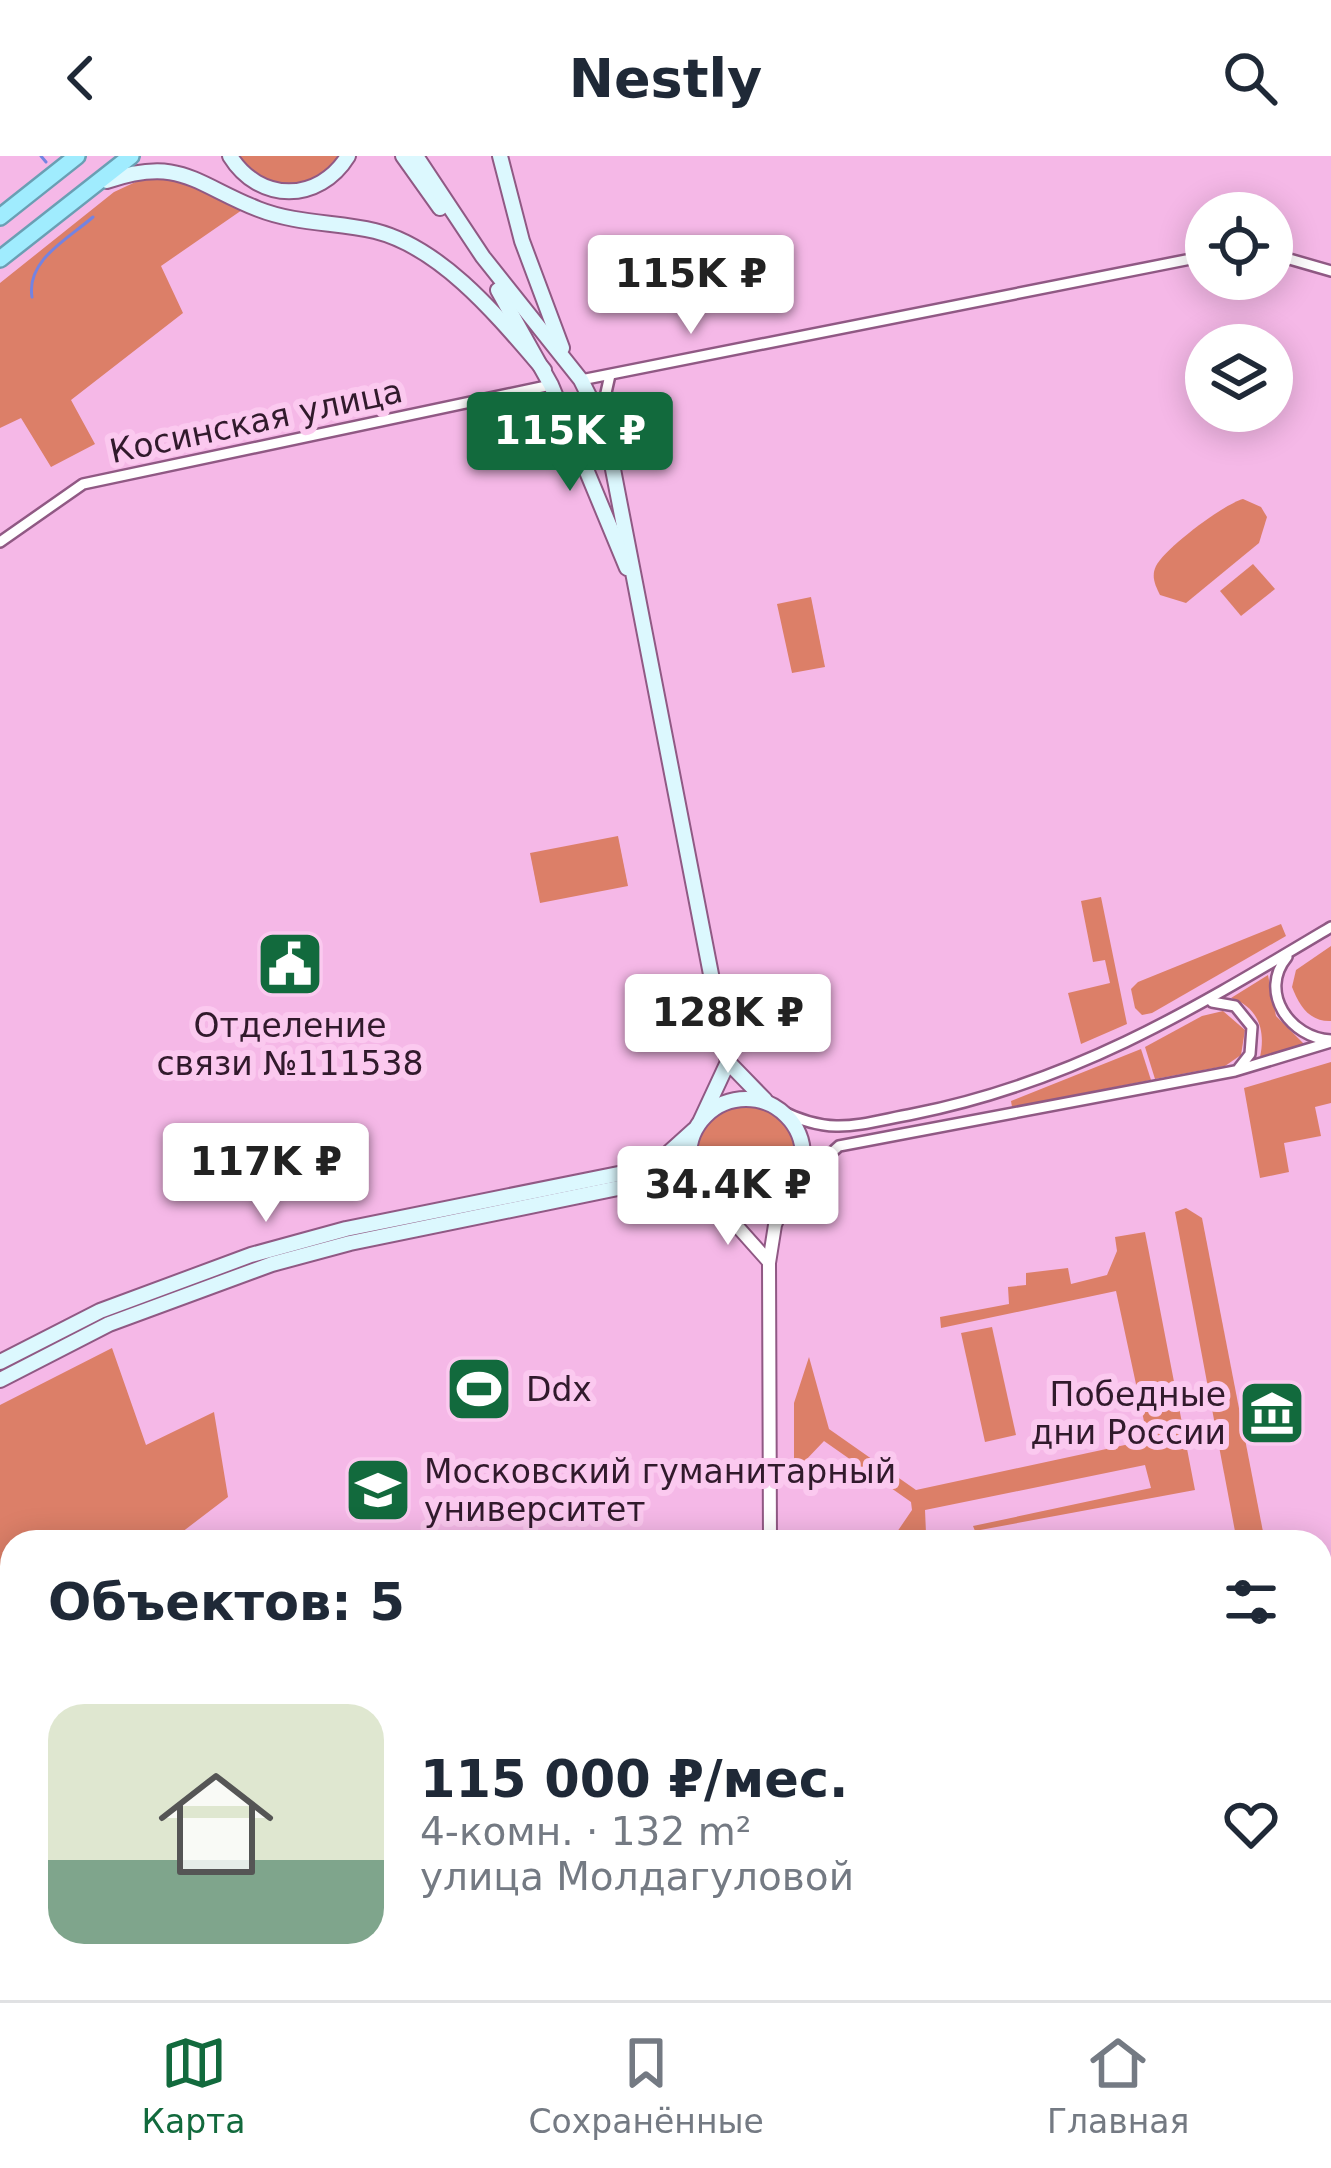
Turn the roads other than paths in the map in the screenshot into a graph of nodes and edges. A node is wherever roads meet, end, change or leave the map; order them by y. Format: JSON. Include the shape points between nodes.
{"nodes":[{"id":1,"x":77,"y":156,"type":"edge"},
{"id":2,"x":131,"y":156,"type":"edge"},
{"id":3,"x":230,"y":156,"type":"edge"},
{"id":4,"x":348,"y":156,"type":"edge"},
{"id":5,"x":403,"y":156,"type":"edge"},
{"id":6,"x":416,"y":156,"type":"edge"},
{"id":7,"x":500,"y":156,"type":"edge"},
{"id":8,"x":86,"y":191,"type":"junction"},
{"id":9,"x":0,"y":217,"type":"edge"},
{"id":10,"x":0,"y":259,"type":"edge"},
{"id":11,"x":1185,"y":260,"type":"edge"},
{"id":12,"x":1293,"y":260,"type":"edge"},
{"id":13,"x":1331,"y":272,"type":"edge"},
{"id":14,"x":568,"y":364,"type":"junction"},
{"id":15,"x":544,"y":370,"type":"junction"},
{"id":16,"x":610,"y":375,"type":"junction"},
{"id":17,"x":581,"y":380,"type":"junction"},
{"id":18,"x":551,"y":386,"type":"junction"},
{"id":19,"x":601,"y":415,"type":"junction"},
{"id":20,"x":625,"y":515,"type":"junction"},
{"id":21,"x":608,"y":520,"type":"junction"},
{"id":22,"x":0,"y":542,"type":"edge"},
{"id":23,"x":633,"y":584,"type":"junction"},
{"id":24,"x":1331,"y":927,"type":"edge"},
{"id":25,"x":1305,"y":943,"type":"junction"},
{"id":26,"x":1202,"y":1006,"type":"junction"},
{"id":27,"x":1331,"y":1041,"type":"edge"},
{"id":28,"x":728,"y":1062,"type":"junction"},
{"id":29,"x":1235,"y":1071,"type":"junction"},
{"id":30,"x":774,"y":1107,"type":"junction"},
{"id":31,"x":698,"y":1125,"type":"junction"},
{"id":32,"x":791,"y":1190,"type":"junction"},
{"id":33,"x":716,"y":1204,"type":"junction"},
{"id":34,"x":387,"y":1228,"type":"junction"},
{"id":35,"x":317,"y":1244,"type":"junction"},
{"id":36,"x":770,"y":1263,"type":"junction"},
{"id":37,"x":0,"y":1362,"type":"edge"},
{"id":38,"x":0,"y":1380,"type":"edge"},
{"id":39,"x":770,"y":1530,"type":"edge"}],
"edges":[{"from":1,"to":9,"type":"highway"},
{"from":2,"to":8,"type":"highway"},
{"from":3,"to":4,"type":"main road","via":[[264,188],[298,192],[330,178]]},
{"from":5,"to":15,"type":"main road","via":[[513,310]]},
{"from":6,"to":14,"type":"main road"},
{"from":7,"to":14,"type":"main road"},
{"from":8,"to":10,"type":"highway"},
{"from":8,"to":15,"type":"main road","via":[[147,166],[178,166],[263,211],[390,236],[437,264]]},
{"from":11,"to":16,"type":"street","name":"Косинская улица"},
{"from":12,"to":13,"type":"street"},
{"from":14,"to":17,"type":"main road"},
{"from":15,"to":18,"type":"main road"},
{"from":16,"to":17,"type":"street","name":"Косинская улица"},
{"from":16,"to":19,"type":"street"},
{"from":17,"to":18,"type":"street","name":"Косинская улица"},
{"from":17,"to":19,"type":"main road"},
{"from":18,"to":21,"type":"main road"},
{"from":18,"to":22,"type":"street","name":"Косинская улица","via":[[83,484]]},
{"from":19,"to":20,"type":"main road"},
{"from":20,"to":21,"type":"street"},
{"from":20,"to":23,"type":"main road"},
{"from":21,"to":23,"type":"main road"},
{"from":23,"to":28,"type":"main road"},
{"from":24,"to":25,"type":"street"},
{"from":25,"to":26,"type":"street"},
{"from":25,"to":27,"type":"street","via":[[1277,969],[1275,994],[1297,1028]]},
{"from":26,"to":29,"type":"street","via":[[1235,1006],[1252,1027],[1250,1054]]},
{"from":26,"to":30,"type":"street","via":[[1113,1052],[992,1096],[836,1129]]},
{"from":27,"to":29,"type":"street"},
{"from":28,"to":30,"type":"main road"},
{"from":28,"to":31,"type":"main road"},
{"from":29,"to":32,"type":"street","via":[[839,1146]]},
{"from":30,"to":31,"type":"main road","via":[[730,1101]]},
{"from":30,"to":32,"type":"main road","via":[[800,1139],[801,1169]]},
{"from":31,"to":33,"type":"main road","via":[[688,1163]]},
{"from":31,"to":34,"type":"main road","via":[[653,1167]]},
{"from":32,"to":33,"type":"main road","via":[[760,1211]]},
{"from":32,"to":36,"type":"street"},
{"from":33,"to":34,"type":"main road","via":[[657,1180]]},
{"from":33,"to":36,"type":"street"},
{"from":34,"to":35,"type":"main road"},
{"from":35,"to":37,"type":"main road","via":[[100,1311]]},
{"from":35,"to":38,"type":"main road","via":[[110,1324]]},
{"from":36,"to":39,"type":"street"}]}
